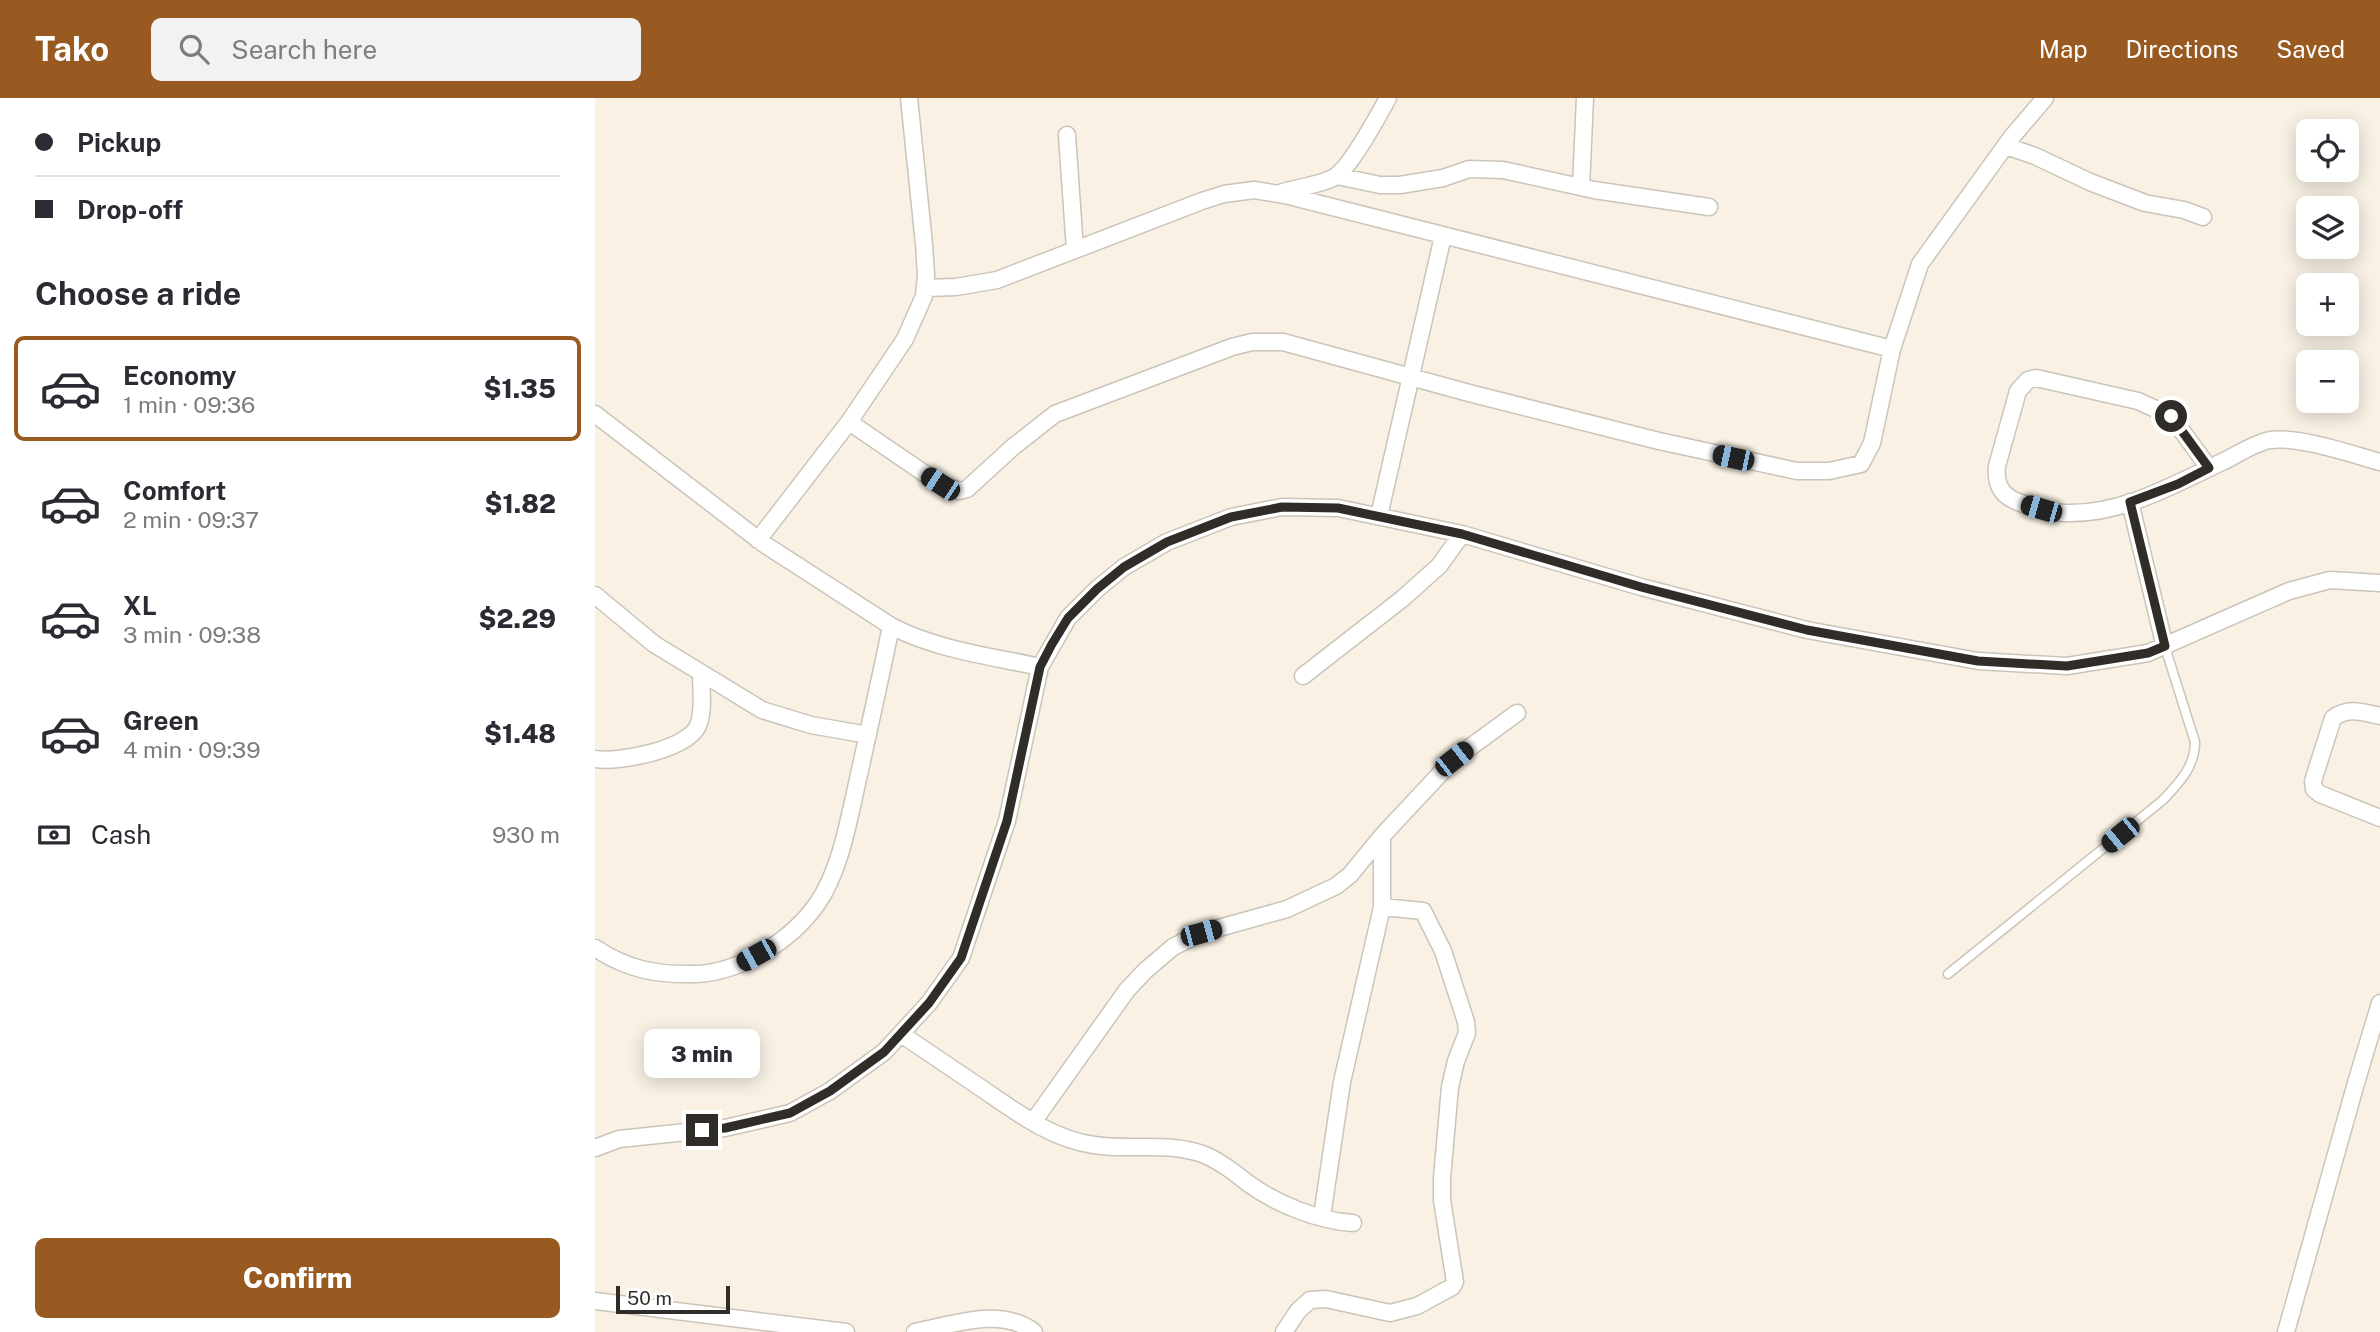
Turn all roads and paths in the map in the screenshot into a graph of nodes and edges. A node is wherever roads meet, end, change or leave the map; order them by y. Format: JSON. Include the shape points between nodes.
{"nodes":[{"id":1,"x":1388,"y":98,"type":"edge"},
{"id":2,"x":1585,"y":98,"type":"edge"},
{"id":3,"x":2045,"y":98,"type":"edge"},
{"id":4,"x":911,"y":99,"type":"edge"},
{"id":5,"x":1067,"y":135,"type":"dead end"},
{"id":6,"x":2006,"y":146,"type":"junction"},
{"id":7,"x":1337,"y":176,"type":"junction"},
{"id":8,"x":1581,"y":187,"type":"junction"},
{"id":9,"x":1278,"y":194,"type":"junction"},
{"id":10,"x":1709,"y":207,"type":"dead end"},
{"id":11,"x":2203,"y":218,"type":"dead end"},
{"id":12,"x":1443,"y":236,"type":"junction"},
{"id":13,"x":1075,"y":250,"type":"junction"},
{"id":14,"x":925,"y":288,"type":"junction"},
{"id":15,"x":1892,"y":349,"type":"junction"},
{"id":16,"x":1411,"y":376,"type":"junction"},
{"id":17,"x":595,"y":414,"type":"edge"},
{"id":18,"x":849,"y":422,"type":"junction"},
{"id":19,"x":2380,"y":462,"type":"edge"},
{"id":20,"x":2209,"y":468,"type":"junction"},
{"id":21,"x":2130,"y":502,"type":"junction"},
{"id":22,"x":1379,"y":516,"type":"junction"},
{"id":23,"x":1462,"y":534,"type":"junction"},
{"id":24,"x":758,"y":540,"type":"junction"},
{"id":25,"x":2380,"y":583,"type":"edge"},
{"id":26,"x":595,"y":595,"type":"edge"},
{"id":27,"x":891,"y":626,"type":"junction"},
{"id":28,"x":2165,"y":646,"type":"junction"},
{"id":29,"x":1040,"y":667,"type":"junction"},
{"id":30,"x":701,"y":673,"type":"junction"},
{"id":31,"x":1303,"y":676,"type":"dead end"},
{"id":32,"x":1517,"y":713,"type":"dead end"},
{"id":33,"x":2380,"y":716,"type":"edge"},
{"id":34,"x":868,"y":735,"type":"junction"},
{"id":35,"x":595,"y":759,"type":"edge"},
{"id":36,"x":2380,"y":818,"type":"edge"},
{"id":37,"x":1382,"y":836,"type":"junction"},
{"id":38,"x":1382,"y":907,"type":"junction"},
{"id":39,"x":595,"y":948,"type":"edge"},
{"id":40,"x":1948,"y":974,"type":"dead end"},
{"id":41,"x":2380,"y":1003,"type":"edge"},
{"id":42,"x":901,"y":1034,"type":"junction"},
{"id":43,"x":1033,"y":1122,"type":"junction"},
{"id":44,"x":595,"y":1148,"type":"edge"},
{"id":45,"x":1322,"y":1216,"type":"junction"},
{"id":46,"x":1353,"y":1223,"type":"dead end"},
{"id":47,"x":595,"y":1301,"type":"edge"},
{"id":48,"x":846,"y":1332,"type":"edge"},
{"id":49,"x":915,"y":1332,"type":"edge"},
{"id":50,"x":1034,"y":1332,"type":"edge"},
{"id":51,"x":1284,"y":1332,"type":"edge"},
{"id":52,"x":2286,"y":1332,"type":"edge"}],
"edges":[{"from":1,"to":7,"type":"street"},
{"from":2,"to":8,"type":"street"},
{"from":3,"to":6,"type":"street"},
{"from":4,"to":14,"type":"street"},
{"from":5,"to":13,"type":"street"},
{"from":6,"to":11,"type":"street","via":[[2145,203],[2184,209]]},
{"from":6,"to":15,"type":"street","via":[[1920,264]]},
{"from":7,"to":8,"type":"street","via":[[1400,186],[1469,169],[1503,170]]},
{"from":7,"to":9,"type":"street"},
{"from":8,"to":10,"type":"street"},
{"from":9,"to":12,"type":"street"},
{"from":9,"to":13,"type":"street","via":[[1254,190],[1224,194]]},
{"from":12,"to":15,"type":"street"},
{"from":12,"to":16,"type":"street"},
{"from":13,"to":14,"type":"street","via":[[997,280]]},
{"from":14,"to":18,"type":"street","via":[[905,339]]},
{"from":15,"to":16,"type":"street","via":[[1867,456],[1861,464],[1829,471],[1797,471],[1659,441]]},
{"from":16,"to":18,"type":"street","via":[[1283,342],[1232,347],[1055,414],[975,483],[959,491],[940,484]]},
{"from":16,"to":22,"type":"street"},
{"from":17,"to":24,"type":"street"},
{"from":18,"to":24,"type":"street"},
{"from":19,"to":20,"type":"street","via":[[2274,440]]},
{"from":20,"to":21,"type":"street"},
{"from":20,"to":21,"type":"street","via":[[2171,416],[2154,407],[2036,378],[2021,385],[1997,466],[2001,492],[2018,502],[2063,513]]},
{"from":21,"to":28,"type":"street"},
{"from":22,"to":23,"type":"street"},
{"from":22,"to":29,"type":"street","via":[[1338,508],[1282,507],[1231,517],[1167,542],[1097,589],[1068,618]]},
{"from":23,"to":28,"type":"street","via":[[1807,630],[1966,659],[2067,666]]},
{"from":23,"to":31,"type":"street","via":[[1439,566]]},
{"from":24,"to":27,"type":"street"},
{"from":25,"to":28,"type":"street","via":[[2330,580],[2289,591]]},
{"from":26,"to":30,"type":"street","via":[[654,644]]},
{"from":27,"to":29,"type":"street","via":[[933,644]]},
{"from":27,"to":34,"type":"street"},
{"from":28,"to":40,"type":"lane","via":[[2195,742],[2185,776],[2163,800]]},
{"from":29,"to":42,"type":"street","via":[[1007,821],[961,958]]},
{"from":30,"to":34,"type":"street","via":[[762,710]]},
{"from":30,"to":35,"type":"street","via":[[699,725],[689,737],[633,758]]},
{"from":32,"to":37,"type":"street","via":[[1454,759]]},
{"from":33,"to":36,"type":"street","via":[[2354,710],[2333,718],[2313,781],[2313,789],[2320,794]]},
{"from":34,"to":39,"type":"street","via":[[832,873],[817,903],[786,936],[739,965],[706,973],[638,970]]},
{"from":37,"to":38,"type":"street"},
{"from":37,"to":43,"type":"street","via":[[1336,886],[1287,909],[1201,933],[1173,947],[1127,990]]},
{"from":38,"to":45,"type":"street","via":[[1340,1092]]},
{"from":38,"to":51,"type":"street","via":[[1423,911],[1443,951],[1466,1022],[1467,1033],[1450,1087],[1442,1178],[1455,1282],[1417,1306],[1391,1313],[1326,1299],[1310,1300]]},
{"from":41,"to":52,"type":"street"},
{"from":42,"to":43,"type":"street"},
{"from":42,"to":44,"type":"street","via":[[830,1091],[790,1113],[725,1128],[619,1139]]},
{"from":43,"to":45,"type":"street","via":[[1093,1145],[1174,1147],[1205,1155],[1270,1198]]},
{"from":45,"to":46,"type":"street"},
{"from":47,"to":48,"type":"street"},
{"from":49,"to":50,"type":"street","via":[[988,1318],[1017,1322]]}]}
